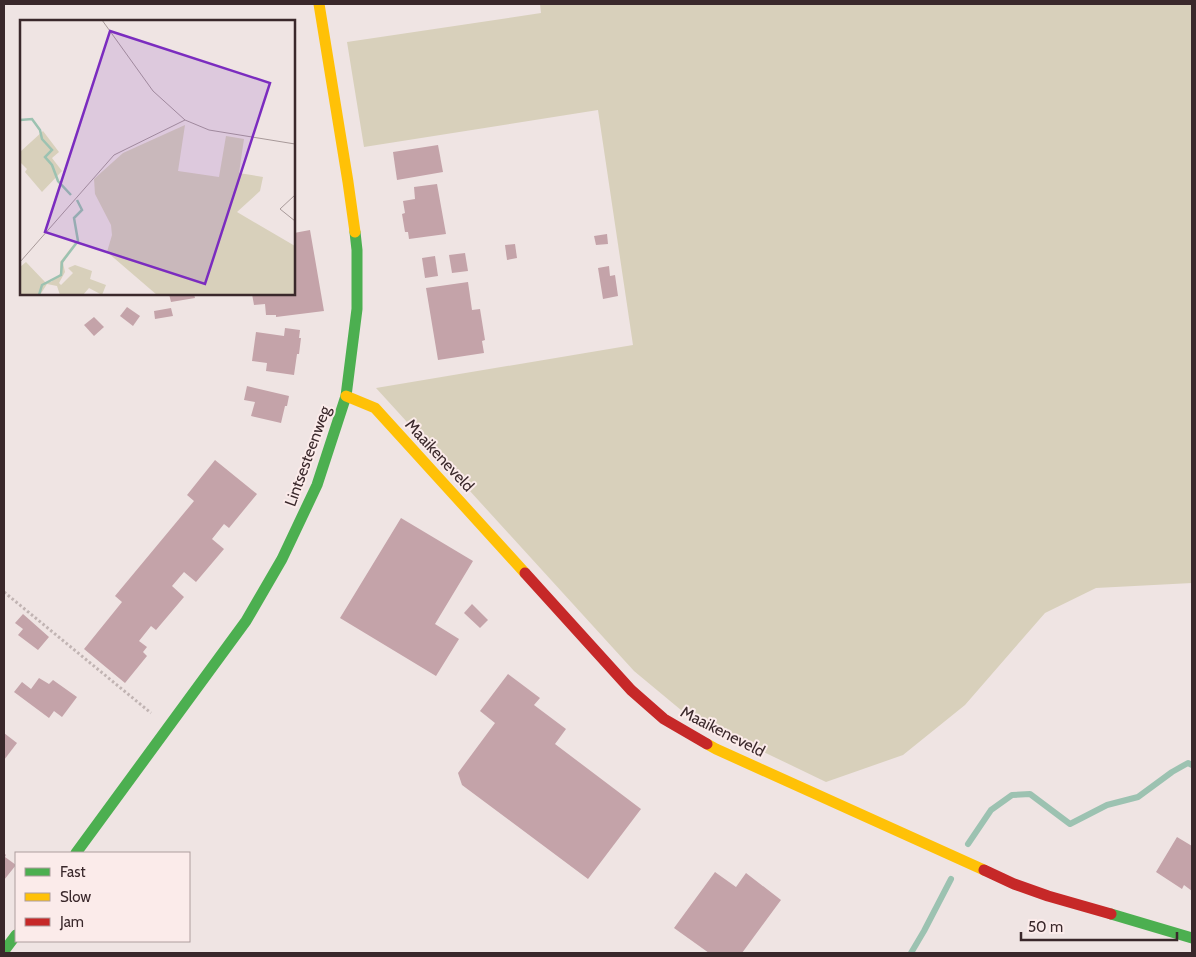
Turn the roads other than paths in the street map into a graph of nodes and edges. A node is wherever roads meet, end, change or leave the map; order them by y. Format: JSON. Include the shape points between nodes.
{"nodes":[{"id":1,"x":319,"y":4,"type":"edge"},
{"id":2,"x":346,"y":396,"type":"junction"},
{"id":3,"x":77,"y":852,"type":"edge"},
{"id":4,"x":15,"y":936,"type":"edge"},
{"id":5,"x":1192,"y":938,"type":"edge"},
{"id":6,"x":4,"y":952,"type":"edge"}],
"edges":[{"from":1,"to":2,"type":"street","name":"Lintsesteenweg","via":[[357,250],[356,308]]},
{"from":2,"to":3,"type":"street","name":"Lintsesteenweg","via":[[316,485],[282,559],[246,621]]},
{"from":2,"to":5,"type":"street","name":"Maaikeneveld","via":[[374,408],[630,690],[664,719],[716,748],[1014,884]]},
{"from":4,"to":6,"type":"street"}]}
